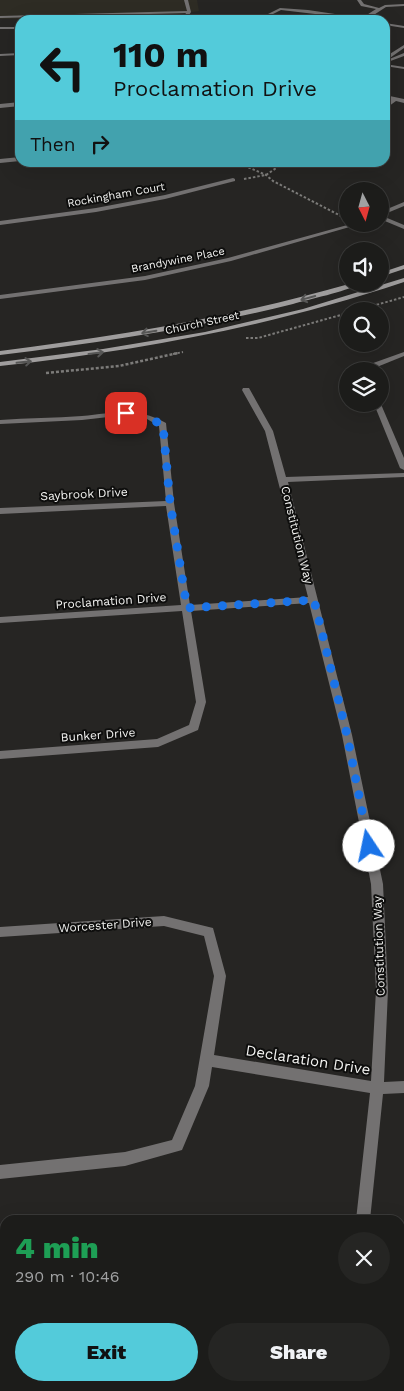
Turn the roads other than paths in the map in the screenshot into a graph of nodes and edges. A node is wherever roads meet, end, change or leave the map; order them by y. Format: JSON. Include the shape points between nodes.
{"nodes":[{"id":1,"x":186,"y":0,"type":"edge"},
{"id":2,"x":359,"y":0,"type":"edge"},
{"id":3,"x":404,"y":5,"type":"edge"},
{"id":4,"x":380,"y":8,"type":"junction"},
{"id":5,"x":190,"y":12,"type":"junction"},
{"id":6,"x":76,"y":15,"type":"edge"},
{"id":7,"x":188,"y":15,"type":"edge"},
{"id":8,"x":268,"y":15,"type":"edge"},
{"id":9,"x":333,"y":15,"type":"edge"},
{"id":10,"x":370,"y":15,"type":"edge"},
{"id":11,"x":0,"y":17,"type":"edge"},
{"id":12,"x":15,"y":17,"type":"edge"},
{"id":13,"x":390,"y":25,"type":"edge"},
{"id":14,"x":404,"y":27,"type":"edge"},
{"id":15,"x":0,"y":28,"type":"edge"},
{"id":16,"x":15,"y":28,"type":"edge"},
{"id":17,"x":404,"y":46,"type":"edge"},
{"id":18,"x":15,"y":54,"type":"edge"},
{"id":19,"x":404,"y":54,"type":"edge"},
{"id":20,"x":0,"y":55,"type":"edge"},
{"id":21,"x":390,"y":58,"type":"edge"},
{"id":22,"x":390,"y":60,"type":"edge"},
{"id":23,"x":390,"y":64,"type":"edge"},
{"id":24,"x":404,"y":68,"type":"edge"},
{"id":25,"x":390,"y":98,"type":"edge"},
{"id":26,"x":395,"y":99,"type":"junction"},
{"id":27,"x":404,"y":101,"type":"edge"},
{"id":28,"x":390,"y":102,"type":"edge"},
{"id":29,"x":15,"y":104,"type":"edge"},
{"id":30,"x":0,"y":106,"type":"edge"},
{"id":31,"x":15,"y":160,"type":"edge"},
{"id":32,"x":0,"y":161,"type":"edge"},
{"id":33,"x":233,"y":180,"type":"road end"},
{"id":34,"x":404,"y":204,"type":"edge"},
{"id":35,"x":389,"y":212,"type":"edge"},
{"id":36,"x":389,"y":220,"type":"edge"},
{"id":37,"x":0,"y":222,"type":"edge"},
{"id":38,"x":404,"y":227,"type":"edge"},
{"id":39,"x":339,"y":229,"type":"edge"},
{"id":40,"x":404,"y":267,"type":"edge"},
{"id":41,"x":389,"y":272,"type":"edge"},
{"id":42,"x":404,"y":280,"type":"edge"},
{"id":43,"x":339,"y":288,"type":"edge"},
{"id":44,"x":0,"y":297,"type":"edge"},
{"id":45,"x":0,"y":353,"type":"edge"},
{"id":46,"x":404,"y":354,"type":"edge"},
{"id":47,"x":383,"y":362,"type":"edge"},
{"id":48,"x":0,"y":364,"type":"edge"},
{"id":49,"x":246,"y":390,"type":"dead end"},
{"id":50,"x":381,"y":412,"type":"edge"},
{"id":51,"x":0,"y":422,"type":"edge"},
{"id":52,"x":404,"y":468,"type":"edge"},
{"id":53,"x":404,"y":475,"type":"edge"},
{"id":54,"x":283,"y":480,"type":"junction"},
{"id":55,"x":170,"y":502,"type":"junction"},
{"id":56,"x":0,"y":511,"type":"edge"},
{"id":57,"x":314,"y":600,"type":"junction"},
{"id":58,"x":187,"y":608,"type":"junction"},
{"id":59,"x":0,"y":620,"type":"edge"},
{"id":60,"x":0,"y":755,"type":"edge"},
{"id":61,"x":0,"y":932,"type":"edge"},
{"id":62,"x":207,"y":1060,"type":"junction"},
{"id":63,"x":404,"y":1087,"type":"edge"},
{"id":64,"x":377,"y":1088,"type":"junction"},
{"id":65,"x":0,"y":1172,"type":"edge"},
{"id":66,"x":364,"y":1215,"type":"edge"}],
"edges":[{"from":1,"to":5,"type":"street"},
{"from":2,"to":4,"type":"street","via":[[363,5]]},
{"from":3,"to":4,"type":"street"},
{"from":4,"to":10,"type":"street"},
{"from":5,"to":6,"type":"street"},
{"from":5,"to":7,"type":"street"},
{"from":8,"to":9,"type":"street","via":[[280,9],[296,8]]},
{"from":11,"to":12,"type":"street"},
{"from":13,"to":14,"type":"street"},
{"from":15,"to":16,"type":"street"},
{"from":17,"to":21,"type":"street"},
{"from":18,"to":20,"type":"street"},
{"from":19,"to":22,"type":"street"},
{"from":23,"to":24,"type":"street"},
{"from":25,"to":26,"type":"street"},
{"from":26,"to":27,"type":"street"},
{"from":26,"to":28,"type":"street"},
{"from":29,"to":30,"type":"street"},
{"from":31,"to":32,"type":"street"},
{"from":33,"to":37,"type":"street","name":"Rockingham Court","via":[[96,210]]},
{"from":34,"to":35,"type":"street"},
{"from":36,"to":38,"type":"street"},
{"from":39,"to":44,"type":"street","name":"Brandywine Place","via":[[229,260],[155,276]]},
{"from":40,"to":41,"type":"main road"},
{"from":48,"to":42,"type":"main road","name":"Church Street","one_way":true,"via":[[111,351],[196,336],[293,314]]},
{"from":43,"to":45,"type":"main road","name":"Church Street","one_way":true,"via":[[233,317],[99,341]]},
{"from":46,"to":47,"type":"street"},
{"from":49,"to":54,"type":"street","name":"Constitution Way","via":[[269,431]]},
{"from":50,"to":52,"type":"street"},
{"from":51,"to":55,"type":"street","via":[[126,413],[149,417],[163,426]]},
{"from":53,"to":54,"type":"street"},
{"from":54,"to":57,"type":"street","name":"Constitution Way"},
{"from":55,"to":56,"type":"street","name":"Saybrook Drive"},
{"from":55,"to":58,"type":"street"},
{"from":57,"to":58,"type":"street","name":"Proclamation Drive"},
{"from":57,"to":64,"type":"street","name":"Constitution Way","via":[[347,735],[377,884],[382,990]]},
{"from":58,"to":59,"type":"street","name":"Proclamation Drive"},
{"from":58,"to":60,"type":"street","name":"Bunker Drive","via":[[201,702],[194,727],[158,744]]},
{"from":61,"to":62,"type":"street","name":"Worcester Drive","via":[[164,921],[209,932],[220,976]]},
{"from":62,"to":64,"type":"street","name":"Declaration Drive"},
{"from":62,"to":65,"type":"street","via":[[202,1086],[178,1145],[125,1159]]},
{"from":63,"to":64,"type":"street","name":"Declaration Drive"},
{"from":64,"to":66,"type":"street","name":"Constitution Way"}]}
